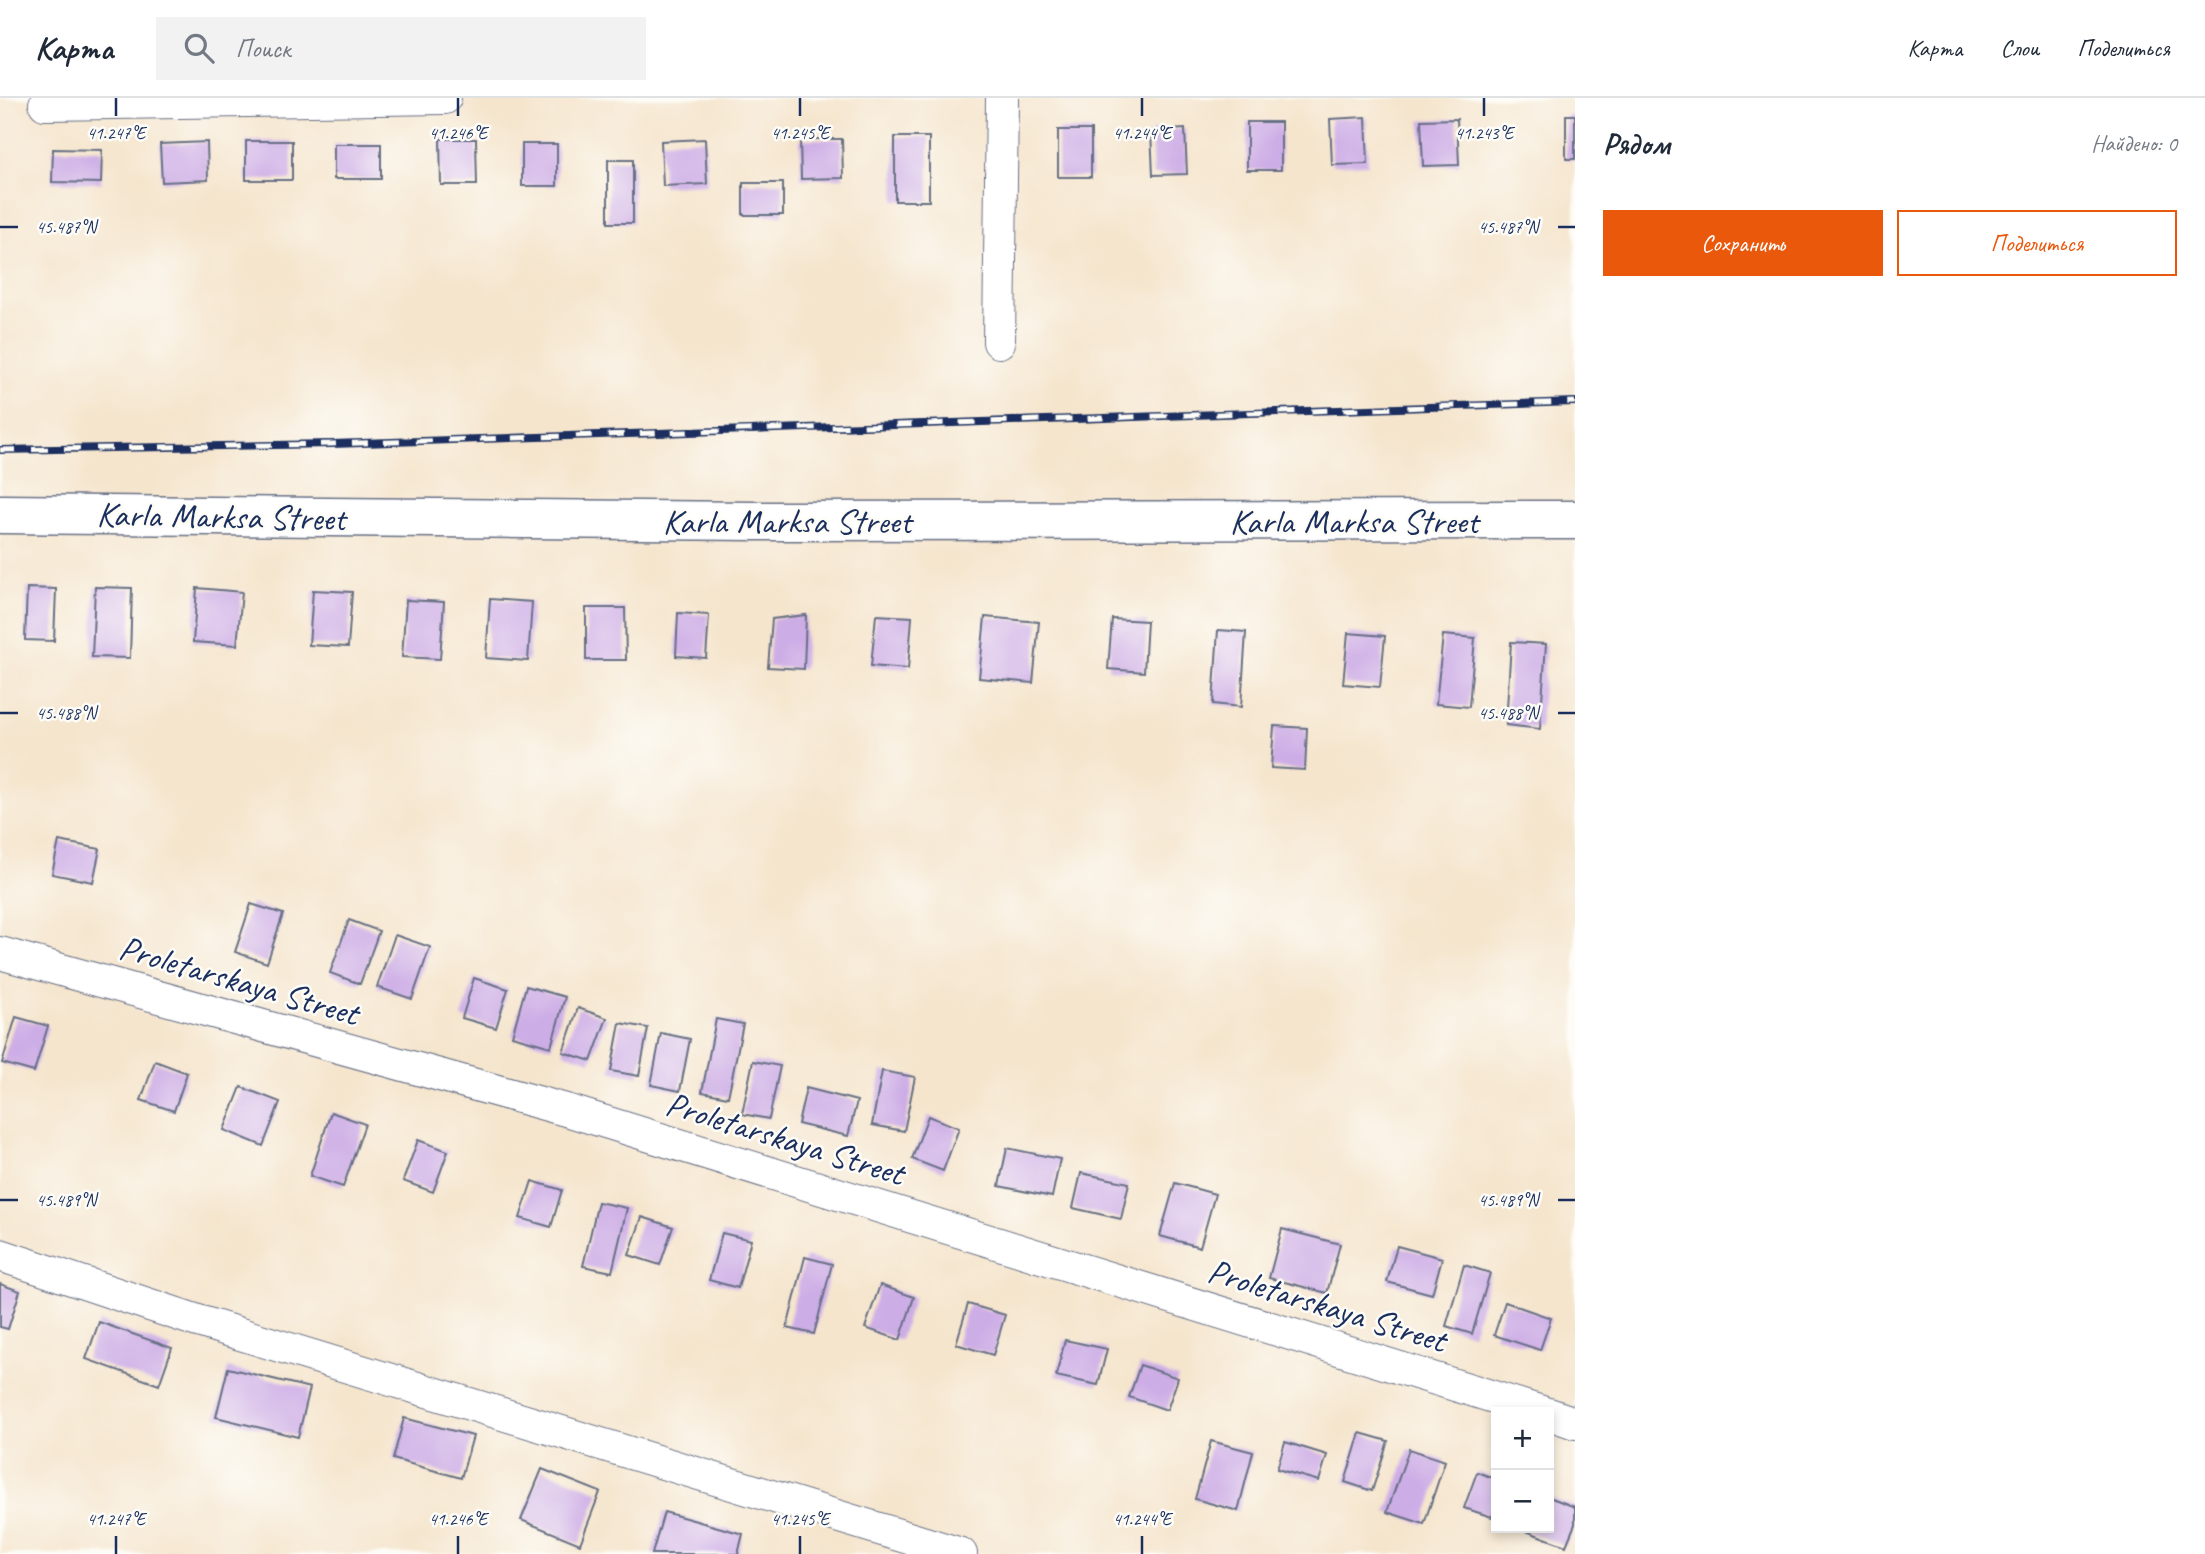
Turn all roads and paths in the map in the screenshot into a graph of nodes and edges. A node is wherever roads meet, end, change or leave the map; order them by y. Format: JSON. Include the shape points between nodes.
{"nodes":[{"id":1,"x":445,"y":98,"type":"edge"},
{"id":2,"x":1002,"y":98,"type":"edge"},
{"id":3,"x":45,"y":104,"type":"dead end"},
{"id":4,"x":999,"y":342,"type":"dead end"},
{"id":5,"x":0,"y":514,"type":"edge"},
{"id":6,"x":1575,"y":520,"type":"edge"},
{"id":7,"x":0,"y":953,"type":"edge"},
{"id":8,"x":0,"y":1255,"type":"edge"},
{"id":9,"x":1526,"y":1407,"type":"edge"},
{"id":10,"x":1554,"y":1416,"type":"edge"},
{"id":11,"x":1575,"y":1423,"type":"edge"},
{"id":12,"x":961,"y":1554,"type":"edge"}],
"edges":[{"from":1,"to":3,"type":"street"},
{"from":2,"to":4,"type":"street"},
{"from":5,"to":6,"type":"street","name":"Karla Marksa Street","via":[[740,521]]},
{"from":7,"to":9,"type":"street","name":"Proletarskaya Street","via":[[573,1112]]},
{"from":8,"to":12,"type":"street","via":[[198,1321]]},
{"from":10,"to":11,"type":"street"}]}
